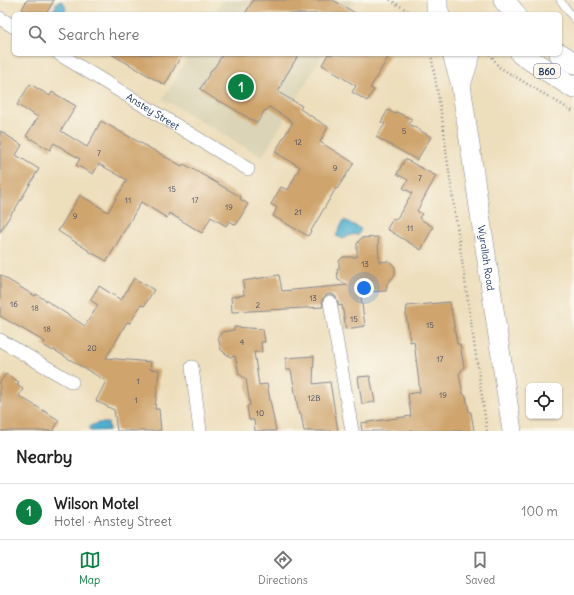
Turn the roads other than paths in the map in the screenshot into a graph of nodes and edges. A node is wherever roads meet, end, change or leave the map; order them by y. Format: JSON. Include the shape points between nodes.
{"nodes":[{"id":1,"x":504,"y":0,"type":"edge"},
{"id":2,"x":560,"y":0,"type":"edge"},
{"id":3,"x":502,"y":12,"type":"edge"},
{"id":4,"x":513,"y":12,"type":"edge"},
{"id":5,"x":0,"y":18,"type":"edge"},
{"id":6,"x":574,"y":19,"type":"edge"},
{"id":7,"x":12,"y":26,"type":"edge"},
{"id":8,"x":562,"y":55,"type":"edge"},
{"id":9,"x":62,"y":56,"type":"edge"},
{"id":10,"x":453,"y":56,"type":"edge"},
{"id":11,"x":470,"y":56,"type":"edge"},
{"id":12,"x":524,"y":56,"type":"edge"},
{"id":13,"x":574,"y":63,"type":"edge"},
{"id":14,"x":461,"y":85,"type":"junction"},
{"id":15,"x":574,"y":88,"type":"edge"},
{"id":16,"x":248,"y":169,"type":"dead end"},
{"id":17,"x":330,"y":302,"type":"dead end"},
{"id":18,"x":0,"y":340,"type":"edge"},
{"id":19,"x":192,"y":368,"type":"dead end"},
{"id":20,"x":72,"y":382,"type":"dead end"},
{"id":21,"x":200,"y":431,"type":"edge"},
{"id":22,"x":352,"y":431,"type":"edge"},
{"id":23,"x":512,"y":431,"type":"edge"}],
"edges":[{"from":1,"to":3,"type":"main road"},
{"from":1,"to":4,"type":"main road"},
{"from":2,"to":6,"type":"lane"},
{"from":5,"to":7,"type":"street"},
{"from":8,"to":13,"type":"main road","number":"B60"},
{"from":9,"to":16,"type":"street","name":"Anstey Street"},
{"from":10,"to":14,"type":"main road","name":"Wyrallah Road"},
{"from":11,"to":14,"type":"main road","name":"Wyrallah Road"},
{"from":12,"to":15,"type":"main road","number":"B60"},
{"from":14,"to":23,"type":"main road","name":"Wyrallah Road"},
{"from":17,"to":22,"type":"street"},
{"from":18,"to":20,"type":"street"},
{"from":19,"to":21,"type":"street"}]}
